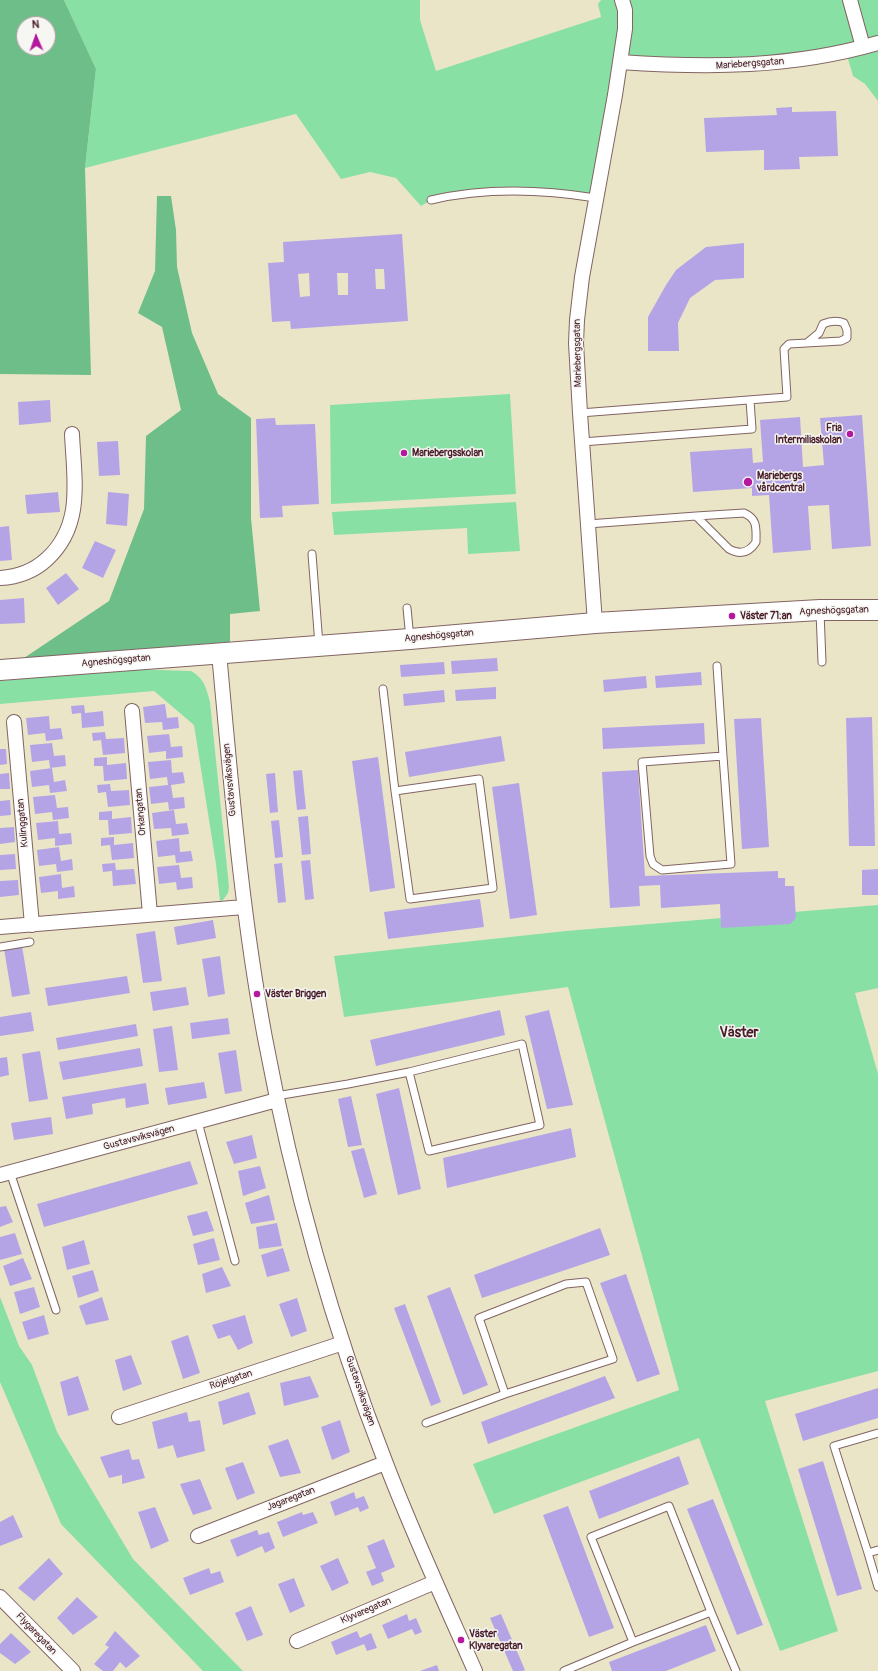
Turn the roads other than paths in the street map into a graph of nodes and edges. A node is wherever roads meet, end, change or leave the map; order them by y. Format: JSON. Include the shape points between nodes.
{"nodes":[{"id":1,"x":622,"y":0,"type":"edge"},
{"id":2,"x":850,"y":0,"type":"edge"},
{"id":3,"x":878,"y":43,"type":"edge"},
{"id":4,"x":863,"y":48,"type":"junction"},
{"id":5,"x":620,"y":62,"type":"junction"},
{"id":6,"x":596,"y":198,"type":"junction"},
{"id":7,"x":431,"y":200,"type":"dead end"},
{"id":8,"x":808,"y":342,"type":"junction"},
{"id":9,"x":750,"y":400,"type":"junction"},
{"id":10,"x":580,"y":413,"type":"junction"},
{"id":11,"x":72,"y":434,"type":"dead end"},
{"id":12,"x":582,"y":442,"type":"junction"},
{"id":13,"x":696,"y":516,"type":"junction"},
{"id":14,"x":588,"y":524,"type":"junction"},
{"id":15,"x":312,"y":554,"type":"dead end"},
{"id":16,"x":0,"y":578,"type":"edge"},
{"id":17,"x":408,"y":608,"type":"dead end"},
{"id":18,"x":820,"y":610,"type":"junction"},
{"id":19,"x":878,"y":610,"type":"edge"},
{"id":20,"x":595,"y":623,"type":"junction"},
{"id":21,"x":410,"y":639,"type":"junction"},
{"id":22,"x":319,"y":645,"type":"junction"},
{"id":23,"x":219,"y":653,"type":"junction"},
{"id":24,"x":822,"y":662,"type":"dead end"},
{"id":25,"x":717,"y":666,"type":"dead end"},
{"id":26,"x":0,"y":670,"type":"edge"},
{"id":27,"x":383,"y":689,"type":"dead end"},
{"id":28,"x":132,"y":711,"type":"dead end"},
{"id":29,"x":14,"y":722,"type":"dead end"},
{"id":30,"x":723,"y":756,"type":"junction"},
{"id":31,"x":396,"y":791,"type":"junction"},
{"id":32,"x":244,"y":907,"type":"junction"},
{"id":33,"x":150,"y":914,"type":"junction"},
{"id":34,"x":32,"y":925,"type":"junction"},
{"id":35,"x":0,"y":927,"type":"edge"},
{"id":36,"x":30,"y":942,"type":"dead end"},
{"id":37,"x":0,"y":947,"type":"edge"},
{"id":38,"x":409,"y":1072,"type":"junction"},
{"id":39,"x":277,"y":1098,"type":"junction"},
{"id":40,"x":198,"y":1122,"type":"junction"},
{"id":41,"x":5,"y":1173,"type":"edge"},
{"id":42,"x":235,"y":1261,"type":"dead end"},
{"id":43,"x":56,"y":1310,"type":"dead end"},
{"id":44,"x":343,"y":1343,"type":"junction"},
{"id":45,"x":505,"y":1394,"type":"junction"},
{"id":46,"x":119,"y":1417,"type":"dead end"},
{"id":47,"x":426,"y":1423,"type":"dead end"},
{"id":48,"x":878,"y":1433,"type":"edge"},
{"id":49,"x":385,"y":1463,"type":"junction"},
{"id":50,"x":198,"y":1536,"type":"dead end"},
{"id":51,"x":878,"y":1550,"type":"edge"},
{"id":52,"x":868,"y":1553,"type":"junction"},
{"id":53,"x":435,"y":1582,"type":"junction"},
{"id":54,"x":878,"y":1587,"type":"edge"},
{"id":55,"x":0,"y":1597,"type":"edge"},
{"id":56,"x":711,"y":1612,"type":"junction"},
{"id":57,"x":297,"y":1641,"type":"dead end"},
{"id":58,"x":633,"y":1642,"type":"junction"},
{"id":59,"x":72,"y":1671,"type":"edge"},
{"id":60,"x":475,"y":1671,"type":"edge"},
{"id":61,"x":564,"y":1671,"type":"edge"},
{"id":62,"x":736,"y":1671,"type":"edge"}],
"edges":[{"from":1,"to":5,"type":"street","name":"Mariebergsgatan","via":[[626,20]]},
{"from":2,"to":4,"type":"street"},
{"from":3,"to":4,"type":"street","name":"Mariebergsgatan"},
{"from":4,"to":5,"type":"street","name":"Mariebergsgatan","via":[[804,59],[725,66]]},
{"from":5,"to":6,"type":"street","name":"Mariebergsgatan"},
{"from":6,"to":7,"type":"lane","via":[[519,190],[458,194]]},
{"from":6,"to":10,"type":"street","name":"Mariebergsgatan","via":[[576,320]]},
{"from":8,"to":8,"type":"lane","via":[[841,341],[847,338],[847,330],[844,323],[830,321],[823,324],[819,334]]},
{"from":8,"to":9,"type":"lane","via":[[789,344],[784,349],[787,397]]},
{"from":9,"to":10,"type":"lane"},
{"from":9,"to":12,"type":"lane","via":[[752,428]]},
{"from":10,"to":12,"type":"street","name":"Mariebergsgatan"},
{"from":11,"to":16,"type":"street","via":[[74,498],[70,528],[55,552],[40,565],[26,573]]},
{"from":12,"to":14,"type":"street","name":"Mariebergsgatan"},
{"from":13,"to":13,"type":"lane","via":[[736,553],[744,553],[756,542],[754,520],[751,516],[744,513]]},
{"from":13,"to":14,"type":"lane"},
{"from":14,"to":20,"type":"street","name":"Mariebergsgatan"},
{"from":15,"to":22,"type":"lane"},
{"from":17,"to":21,"type":"lane"},
{"from":18,"to":19,"type":"street","name":"Agneshögsgatan"},
{"from":18,"to":20,"type":"street","name":"Agneshögsgatan"},
{"from":18,"to":24,"type":"lane"},
{"from":20,"to":21,"type":"street","name":"Agneshögsgatan"},
{"from":21,"to":22,"type":"street","name":"Agneshögsgatan"},
{"from":22,"to":23,"type":"street","name":"Agneshögsgatan"},
{"from":23,"to":26,"type":"street","name":"Agneshögsgatan"},
{"from":23,"to":32,"type":"street","name":"Gustavsviksvägen"},
{"from":25,"to":30,"type":"lane"},
{"from":27,"to":31,"type":"lane"},
{"from":28,"to":33,"type":"street","name":"Orkangatan"},
{"from":29,"to":34,"type":"street","name":"Kulinggatan"},
{"from":30,"to":30,"type":"lane","via":[[731,864],[662,870],[653,864],[650,856],[642,762]]},
{"from":31,"to":31,"type":"lane","via":[[410,899],[493,888],[479,779]]},
{"from":32,"to":33,"type":"street"},
{"from":32,"to":39,"type":"street","name":"Gustavsviksvägen"},
{"from":33,"to":34,"type":"street"},
{"from":34,"to":35,"type":"street"},
{"from":36,"to":37,"type":"lane"},
{"from":38,"to":38,"type":"lane","via":[[429,1151],[540,1125],[522,1044]]},
{"from":38,"to":39,"type":"lane"},
{"from":39,"to":40,"type":"street","name":"Gustavsviksvägen"},
{"from":39,"to":44,"type":"street","name":"Gustavsviksvägen","via":[[304,1209]]},
{"from":40,"to":41,"type":"street","name":"Gustavsviksvägen"},
{"from":40,"to":42,"type":"lane"},
{"from":41,"to":43,"type":"lane"},
{"from":44,"to":46,"type":"street","name":"Röjelgatan"},
{"from":44,"to":49,"type":"street","name":"Gustavsviksvägen"},
{"from":45,"to":45,"type":"lane","via":[[478,1318],[566,1284],[586,1282],[613,1359]]},
{"from":45,"to":47,"type":"lane"},
{"from":48,"to":52,"type":"lane","via":[[834,1446]]},
{"from":49,"to":50,"type":"street","name":"Jagaregatan"},
{"from":49,"to":53,"type":"street","name":"Gustavsviksvägen"},
{"from":51,"to":52,"type":"lane"},
{"from":52,"to":54,"type":"lane"},
{"from":53,"to":57,"type":"street","name":"Klyvaregatan"},
{"from":53,"to":60,"type":"street","name":"Gustavsviksvägen"},
{"from":55,"to":59,"type":"street","name":"Flygaregatan"},
{"from":56,"to":58,"type":"lane"},
{"from":56,"to":58,"type":"lane","via":[[669,1506],[592,1537]]},
{"from":56,"to":62,"type":"lane"},
{"from":58,"to":61,"type":"lane"}]}
